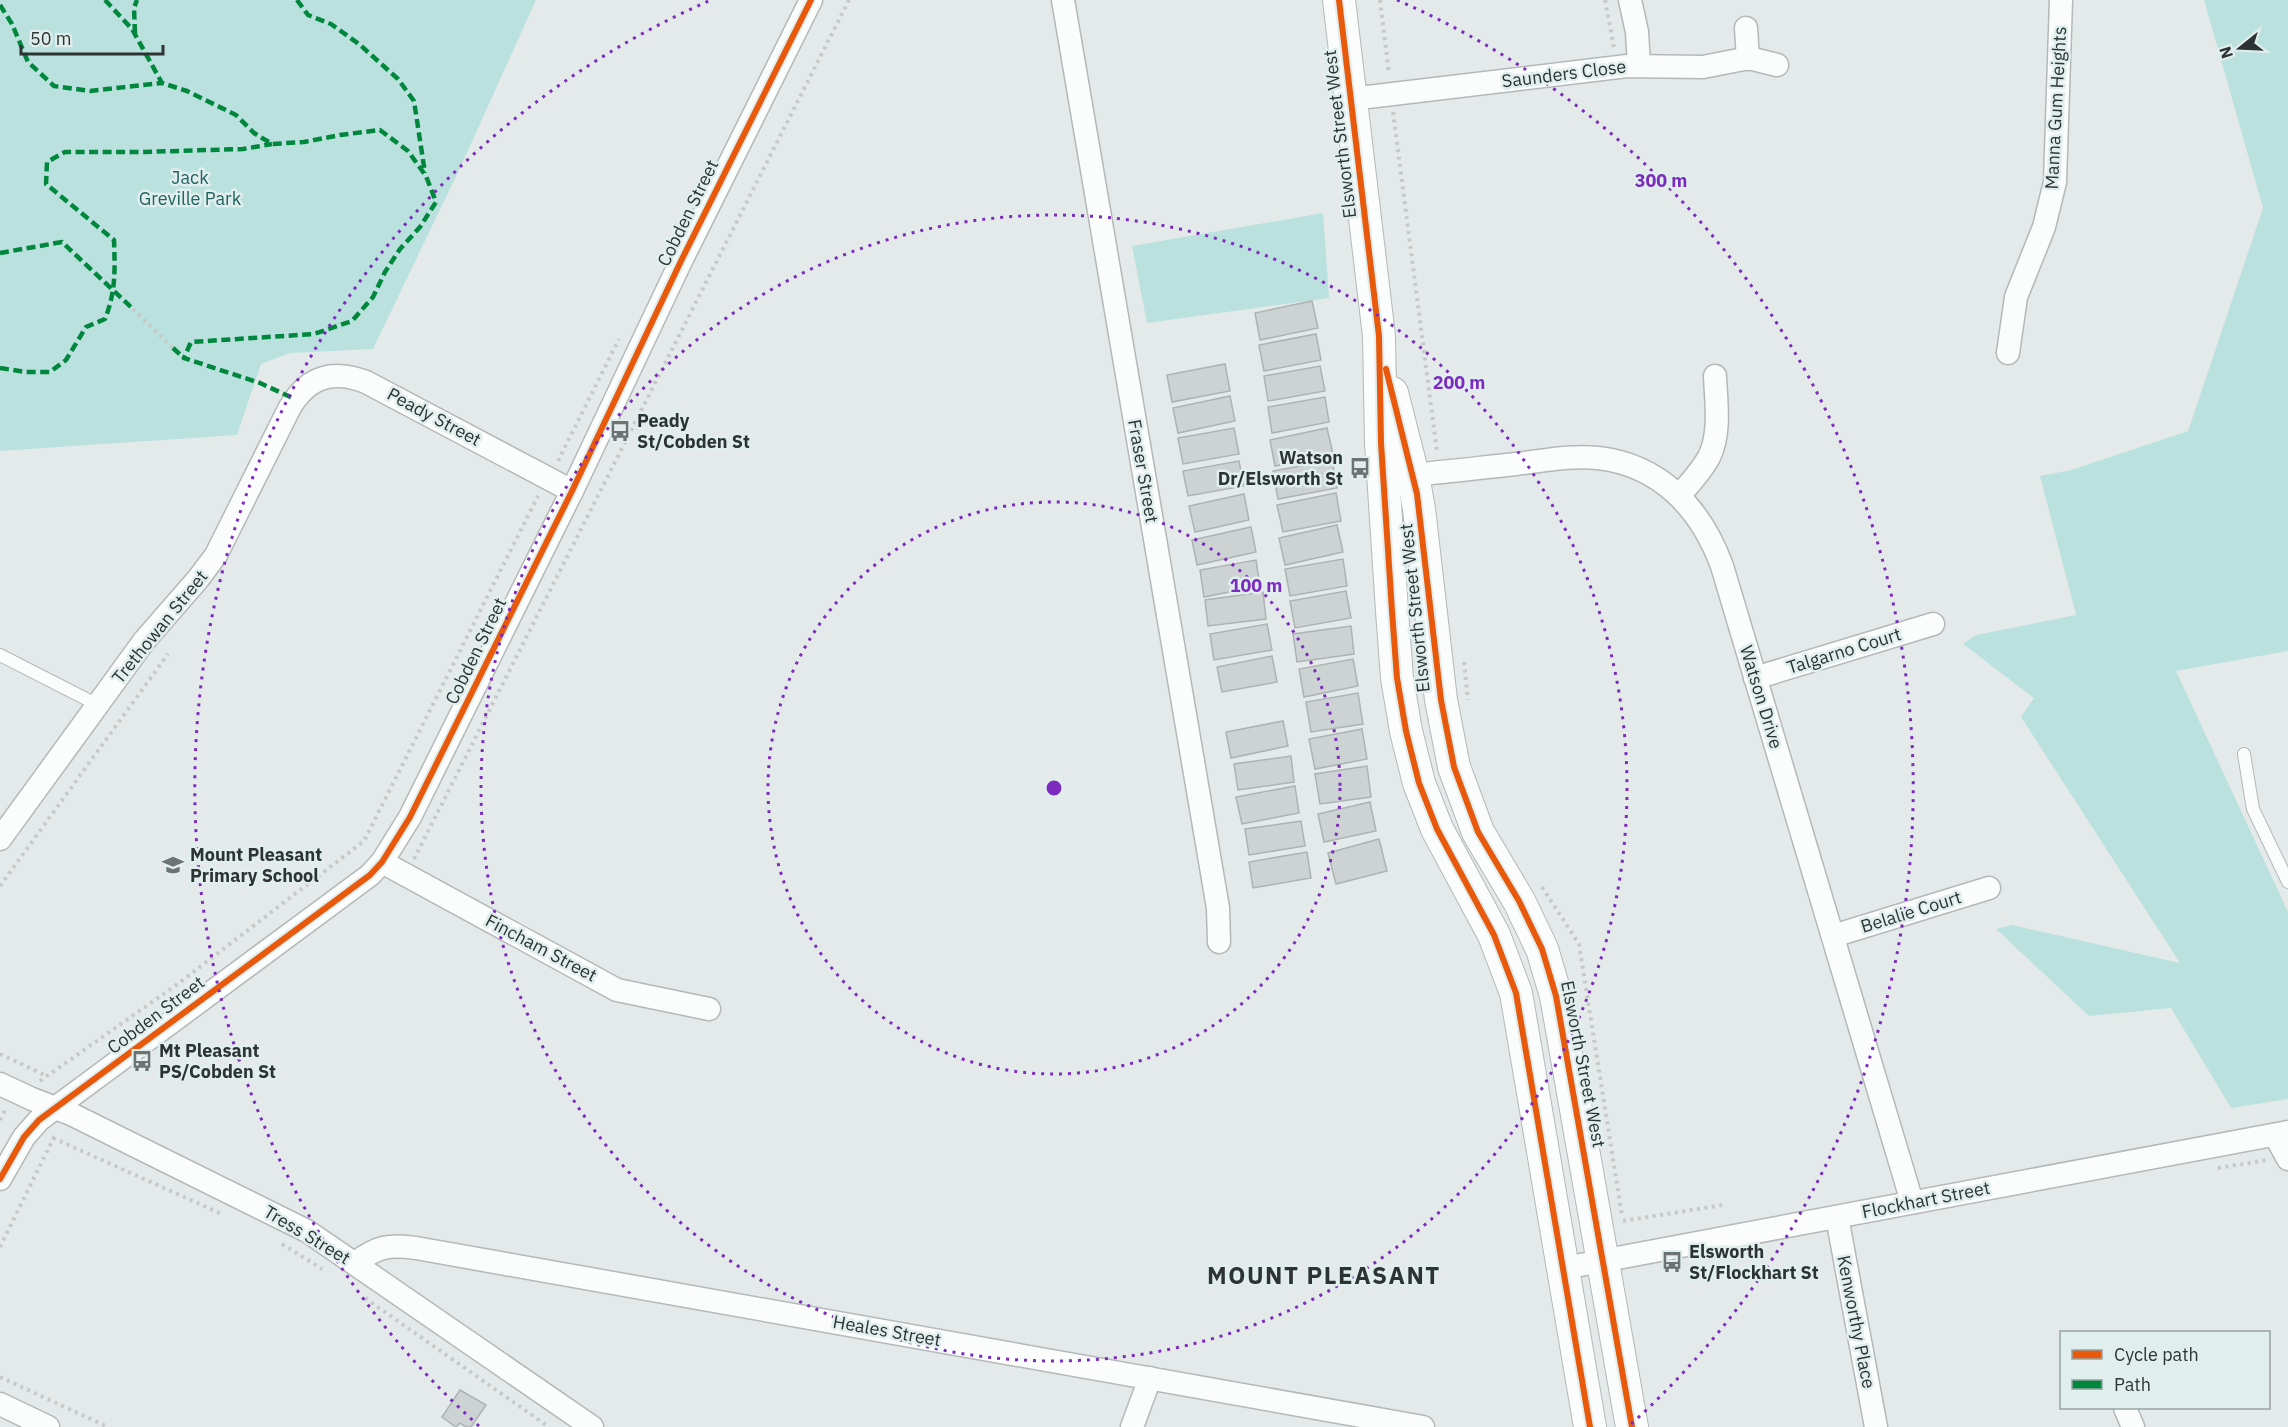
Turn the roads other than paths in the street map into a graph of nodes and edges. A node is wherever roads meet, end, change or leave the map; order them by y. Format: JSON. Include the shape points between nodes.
{"nodes":[{"id":1,"x":811,"y":0,"type":"edge"},
{"id":2,"x":1063,"y":0,"type":"edge"},
{"id":3,"x":1339,"y":0,"type":"edge"},
{"id":4,"x":1630,"y":0,"type":"edge"},
{"id":5,"x":2061,"y":0,"type":"edge"},
{"id":6,"x":1746,"y":28,"type":"dead end"},
{"id":7,"x":1748,"y":58,"type":"junction"},
{"id":8,"x":1639,"y":65,"type":"junction"},
{"id":9,"x":1777,"y":65,"type":"dead end"},
{"id":10,"x":1351,"y":99,"type":"junction"},
{"id":11,"x":2008,"y":352,"type":"dead end"},
{"id":12,"x":1715,"y":376,"type":"dead end"},
{"id":13,"x":295,"y":399,"type":"joint"},
{"id":14,"x":1412,"y":475,"type":"junction"},
{"id":15,"x":572,"y":491,"type":"junction"},
{"id":16,"x":1679,"y":496,"type":"junction"},
{"id":17,"x":1933,"y":624,"type":"dead end"},
{"id":18,"x":0,"y":655,"type":"edge"},
{"id":19,"x":1755,"y":678,"type":"junction"},
{"id":20,"x":98,"y":705,"type":"junction"},
{"id":21,"x":2244,"y":754,"type":"dead end"},
{"id":22,"x":0,"y":840,"type":"edge"},
{"id":23,"x":382,"y":862,"type":"junction"},
{"id":24,"x":2288,"y":882,"type":"edge"},
{"id":25,"x":1989,"y":888,"type":"dead end"},
{"id":26,"x":1833,"y":936,"type":"junction"},
{"id":27,"x":1219,"y":942,"type":"dead end"},
{"id":28,"x":709,"y":1009,"type":"dead end"},
{"id":29,"x":0,"y":1084,"type":"edge"},
{"id":30,"x":56,"y":1108,"type":"junction"},
{"id":31,"x":2281,"y":1134,"type":"edge"},
{"id":32,"x":2288,"y":1159,"type":"edge"},
{"id":33,"x":0,"y":1179,"type":"edge"},
{"id":34,"x":1912,"y":1202,"type":"junction"},
{"id":35,"x":1837,"y":1217,"type":"junction"},
{"id":36,"x":1616,"y":1259,"type":"junction"},
{"id":37,"x":355,"y":1263,"type":"junction"},
{"id":38,"x":1564,"y":1268,"type":"junction"},
{"id":39,"x":1150,"y":1378,"type":"junction"},
{"id":40,"x":0,"y":1404,"type":"edge"},
{"id":41,"x":2126,"y":1409,"type":"edge"},
{"id":42,"x":48,"y":1427,"type":"edge"},
{"id":43,"x":592,"y":1427,"type":"edge"},
{"id":44,"x":1132,"y":1427,"type":"edge"},
{"id":45,"x":1423,"y":1427,"type":"edge"},
{"id":46,"x":1590,"y":1427,"type":"edge"},
{"id":47,"x":1632,"y":1427,"type":"edge"},
{"id":48,"x":1876,"y":1427,"type":"edge"},
{"id":49,"x":2133,"y":1427,"type":"edge"}],
"edges":[{"from":1,"to":15,"type":"street","name":"Cobden Street","via":[[655,313]]},
{"from":2,"to":27,"type":"street","name":"Fraser Street","via":[[1218,908]]},
{"from":3,"to":10,"type":"street","name":"Elsworth Street West"},
{"from":4,"to":8,"type":"street"},
{"from":5,"to":11,"type":"street","name":"Manna Gum Heights","via":[[2055,182],[2044,227],[2016,297]]},
{"from":6,"to":7,"type":"street"},
{"from":7,"to":8,"type":"street","name":"Saunders Close","via":[[1703,67]]},
{"from":7,"to":9,"type":"street","name":"Saunders Close"},
{"from":8,"to":10,"type":"street","name":"Saunders Close"},
{"from":10,"to":14,"type":"street","name":"Elsworth Street West","via":[[1378,336]]},
{"from":12,"to":16,"type":"street","via":[[1713,447]]},
{"from":13,"to":15,"type":"street","name":"Peady Street","via":[[323,378],[356,378]]},
{"from":13,"to":20,"type":"street","name":"Trethowan Street","via":[[216,555],[144,641]]},
{"from":14,"to":16,"type":"street","name":"Watson Drive","via":[[1597,458],[1650,474]]},
{"from":14,"to":36,"type":"street","name":"Elsworth Street West","via":[[1450,748],[1478,832],[1527,918],[1549,970]]},
{"from":14,"to":38,"type":"street","name":"Elsworth Street West","via":[[1397,678],[1412,758],[1437,829],[1494,935],[1516,993]]},
{"from":15,"to":23,"type":"street","name":"Cobden Street","via":[[410,817]]},
{"from":16,"to":19,"type":"street","name":"Watson Drive","via":[[1697,515],[1717,554]]},
{"from":17,"to":19,"type":"street","name":"Talgarno Court"},
{"from":18,"to":20,"type":"lane"},
{"from":19,"to":26,"type":"street","name":"Watson Drive"},
{"from":20,"to":22,"type":"street","name":"Trethowan Street"},
{"from":21,"to":24,"type":"lane","via":[[2253,809]]},
{"from":23,"to":28,"type":"street","name":"Fincham Street","via":[[617,990]]},
{"from":23,"to":30,"type":"street","name":"Cobden Street","via":[[370,875]]},
{"from":25,"to":26,"type":"street","name":"Belalie Court"},
{"from":26,"to":34,"type":"street","name":"Watson Drive"},
{"from":29,"to":30,"type":"street","name":"Tress Street"},
{"from":30,"to":33,"type":"street","name":"Cobden Street","via":[[24,1137]]},
{"from":30,"to":37,"type":"street","name":"Tress Street","via":[[285,1219]]},
{"from":31,"to":32,"type":"street"},
{"from":31,"to":34,"type":"street","name":"Flockhart Street"},
{"from":34,"to":35,"type":"street","name":"Flockhart Street"},
{"from":35,"to":36,"type":"street","name":"Flockhart Street"},
{"from":35,"to":48,"type":"street","name":"Kenworthy Place"},
{"from":36,"to":38,"type":"street","name":"Flockhart Street"},
{"from":36,"to":47,"type":"street","name":"Elsworth Street West"},
{"from":37,"to":39,"type":"street","name":"Heales Street","via":[[386,1246],[416,1248]]},
{"from":37,"to":43,"type":"street","name":"Tress Street"},
{"from":38,"to":46,"type":"street","name":"Elsworth Street West"},
{"from":39,"to":44,"type":"street"},
{"from":39,"to":45,"type":"street","name":"Heales Street"},
{"from":40,"to":42,"type":"street"},
{"from":41,"to":49,"type":"street"}]}
